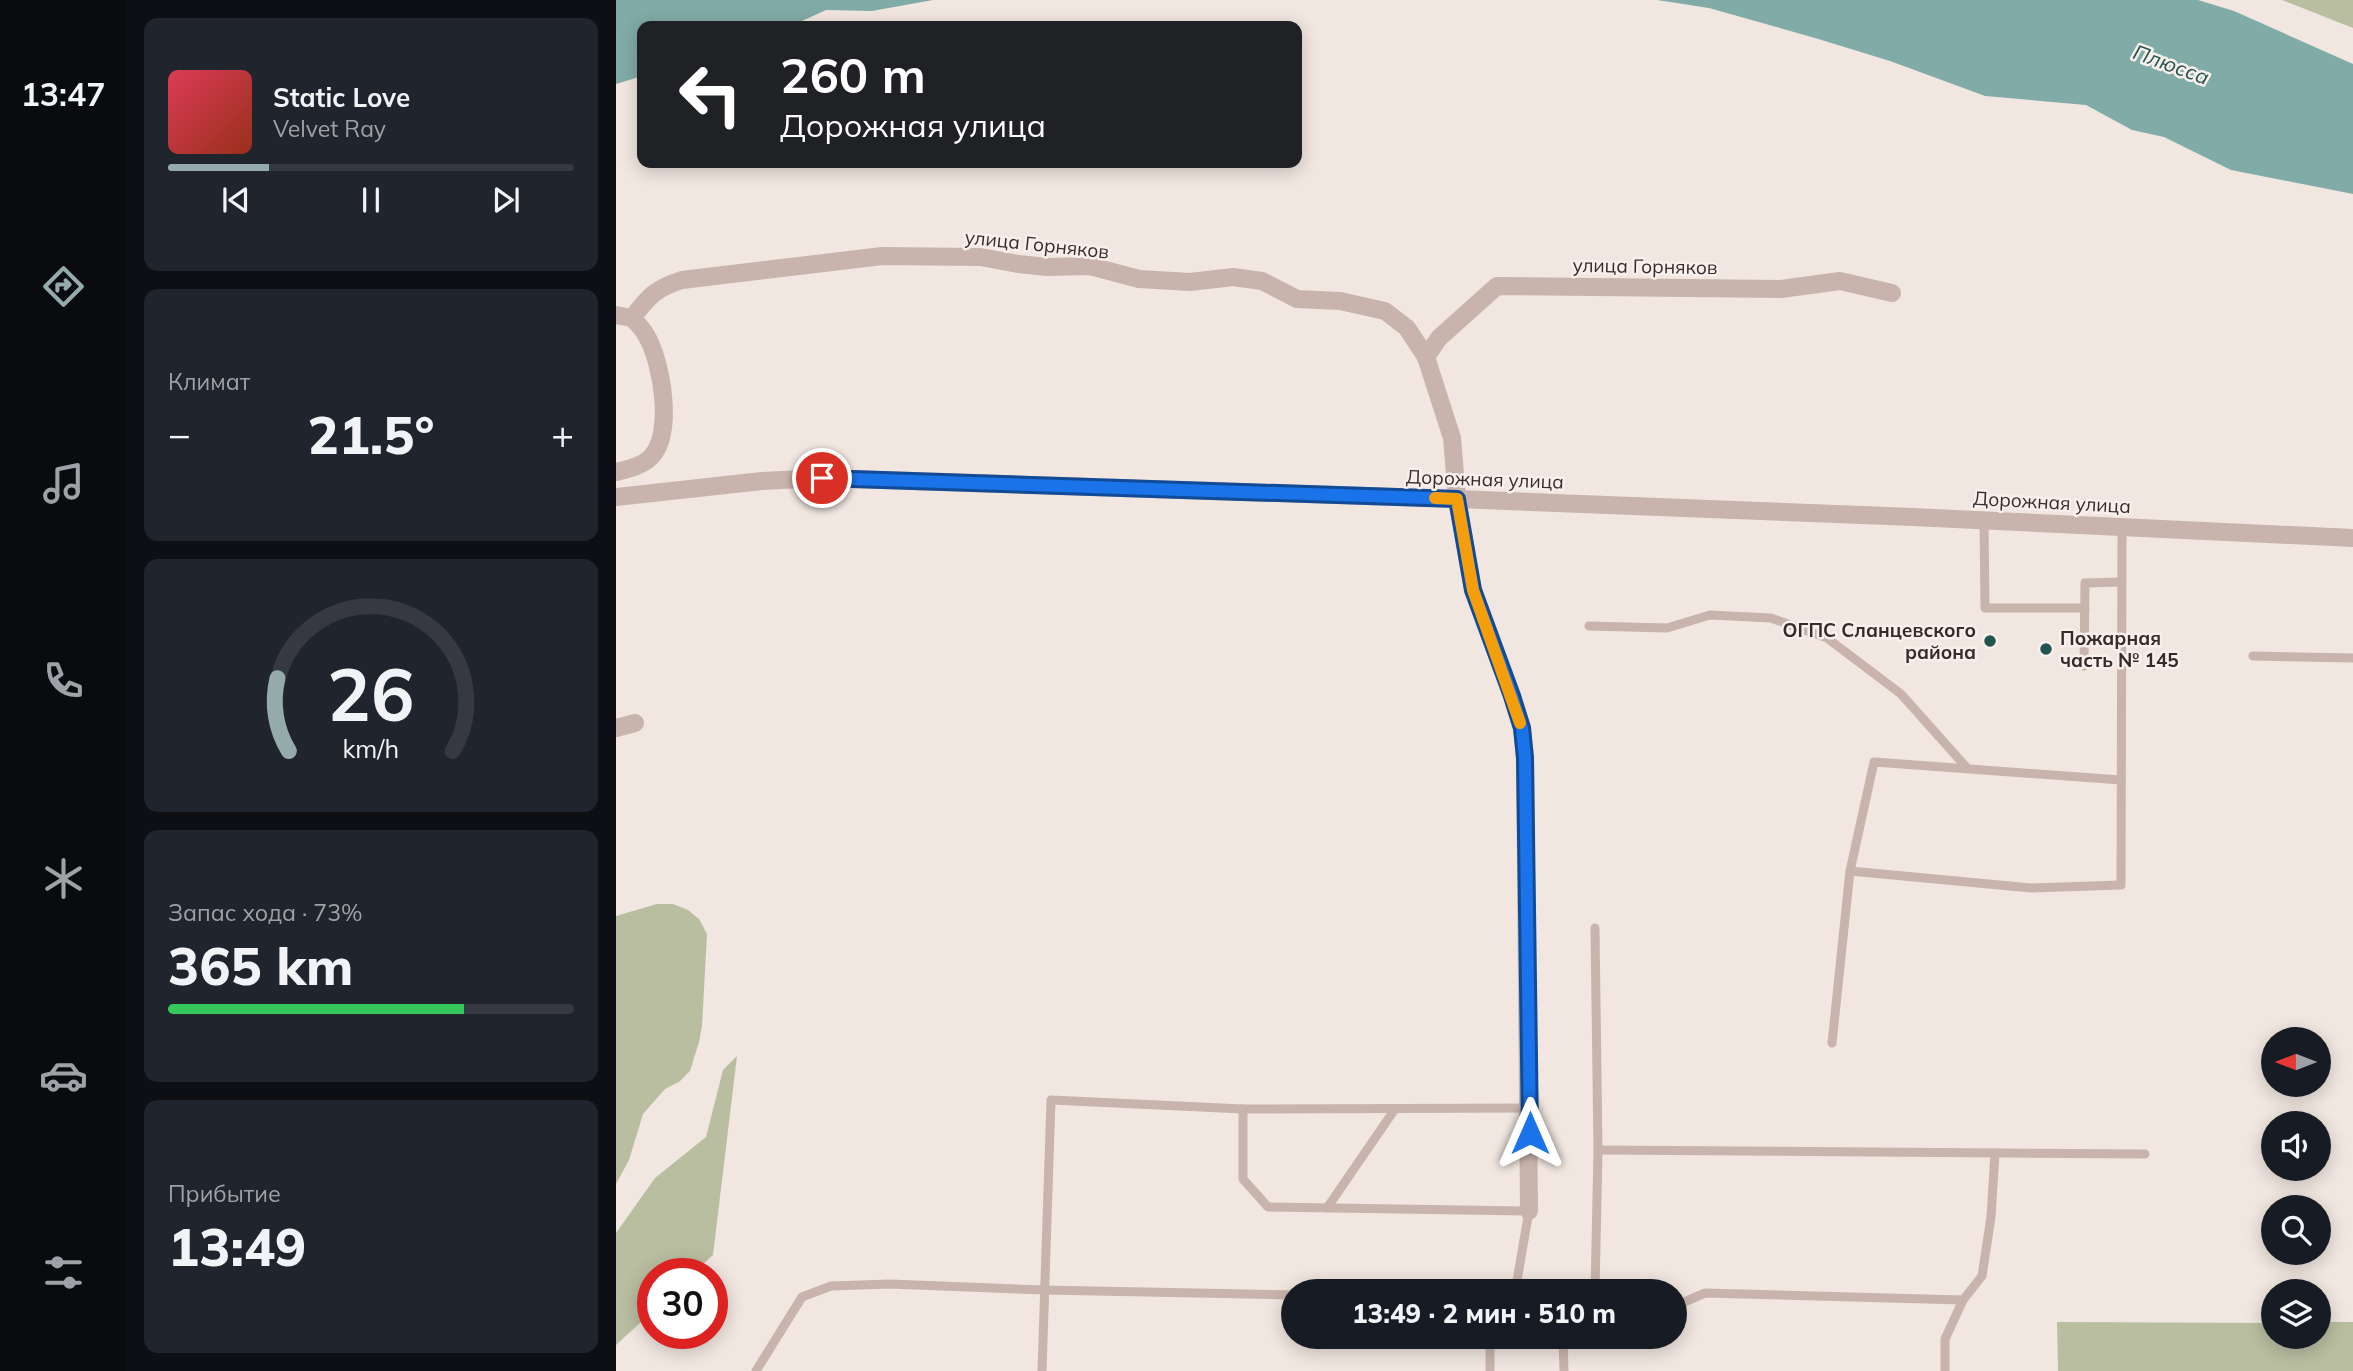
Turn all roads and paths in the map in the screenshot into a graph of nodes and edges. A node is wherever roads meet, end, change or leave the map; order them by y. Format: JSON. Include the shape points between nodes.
{"nodes":[{"id":1,"x":1892,"y":293,"type":"dead end"},
{"id":2,"x":624,"y":316,"type":"edge"},
{"id":3,"x":1426,"y":357,"type":"junction"},
{"id":4,"x":616,"y":472,"type":"edge"},
{"id":5,"x":616,"y":497,"type":"edge"},
{"id":6,"x":1457,"y":499,"type":"junction"},
{"id":7,"x":1984,"y":520,"type":"junction"},
{"id":8,"x":2122,"y":527,"type":"junction"},
{"id":9,"x":2353,"y":538,"type":"edge"},
{"id":10,"x":2122,"y":582,"type":"junction"},
{"id":11,"x":2084,"y":608,"type":"junction"},
{"id":12,"x":1589,"y":626,"type":"dead end"},
{"id":13,"x":2253,"y":656,"type":"dead end"},
{"id":14,"x":2353,"y":658,"type":"edge"},
{"id":15,"x":2084,"y":666,"type":"dead end"},
{"id":16,"x":635,"y":723,"type":"dead end"},
{"id":17,"x":616,"y":728,"type":"edge"},
{"id":18,"x":1968,"y":768,"type":"junction"},
{"id":19,"x":2122,"y":780,"type":"junction"},
{"id":20,"x":1850,"y":871,"type":"junction"},
{"id":21,"x":1595,"y":928,"type":"dead end"},
{"id":22,"x":1832,"y":1043,"type":"dead end"},
{"id":23,"x":1243,"y":1108,"type":"junction"},
{"id":24,"x":1395,"y":1108,"type":"junction"},
{"id":25,"x":1530,"y":1108,"type":"junction"},
{"id":26,"x":1598,"y":1150,"type":"junction"},
{"id":27,"x":1995,"y":1153,"type":"junction"},
{"id":28,"x":2145,"y":1154,"type":"dead end"},
{"id":29,"x":1327,"y":1208,"type":"junction"},
{"id":30,"x":1530,"y":1211,"type":"junction"},
{"id":31,"x":1518,"y":1279,"type":"edge"},
{"id":32,"x":1595,"y":1279,"type":"edge"},
{"id":33,"x":1044,"y":1290,"type":"junction"},
{"id":34,"x":1281,"y":1295,"type":"edge"},
{"id":35,"x":1963,"y":1300,"type":"junction"},
{"id":36,"x":1687,"y":1301,"type":"edge"},
{"id":37,"x":1490,"y":1349,"type":"edge"},
{"id":38,"x":1563,"y":1349,"type":"edge"},
{"id":39,"x":756,"y":1371,"type":"edge"},
{"id":40,"x":1042,"y":1371,"type":"edge"},
{"id":41,"x":1490,"y":1371,"type":"edge"},
{"id":42,"x":1564,"y":1371,"type":"edge"},
{"id":43,"x":1945,"y":1371,"type":"edge"}],
"edges":[{"from":1,"to":3,"type":"street","name":"улица Горняков","via":[[1840,281],[1781,289],[1497,286],[1439,338]]},
{"from":2,"to":3,"type":"street","name":"улица Горняков","via":[[664,285],[682,280],[882,256],[980,257],[1017,264],[1090,266],[1139,279],[1190,282],[1233,277],[1262,281],[1297,299],[1340,300],[1385,311],[1407,328]]},
{"from":2,"to":4,"type":"street","via":[[646,335],[657,362],[663,420],[660,444],[650,457]]},
{"from":3,"to":6,"type":"street","name":"улица Горняков","via":[[1452,439]]},
{"from":5,"to":6,"type":"street","name":"Дорожная улица","via":[[822,478]]},
{"from":6,"to":7,"type":"street","name":"Дорожная улица"},
{"from":6,"to":25,"type":"street","name":"улица Горняков","via":[[1473,590],[1522,728]]},
{"from":7,"to":8,"type":"street","name":"Дорожная улица"},
{"from":7,"to":11,"type":"lane","via":[[1985,608]]},
{"from":8,"to":9,"type":"street","name":"Дорожная улица"},
{"from":8,"to":10,"type":"lane"},
{"from":10,"to":11,"type":"lane","via":[[2084,583]]},
{"from":10,"to":19,"type":"lane"},
{"from":11,"to":15,"type":"lane"},
{"from":12,"to":18,"type":"lane","via":[[1667,628],[1722,615],[1771,618],[1827,638],[1901,694]]},
{"from":13,"to":14,"type":"lane"},
{"from":16,"to":17,"type":"street"},
{"from":18,"to":19,"type":"lane"},
{"from":18,"to":20,"type":"lane","via":[[1874,762]]},
{"from":19,"to":20,"type":"lane","via":[[2122,885],[2031,888]]},
{"from":20,"to":22,"type":"lane"},
{"from":21,"to":26,"type":"lane"},
{"from":23,"to":24,"type":"lane"},
{"from":23,"to":29,"type":"lane","via":[[1243,1179],[1268,1207]]},
{"from":23,"to":33,"type":"lane","via":[[1051,1100]]},
{"from":24,"to":25,"type":"lane"},
{"from":24,"to":29,"type":"lane"},
{"from":25,"to":30,"type":"street","name":"улица Горняков"},
{"from":26,"to":27,"type":"lane"},
{"from":26,"to":32,"type":"lane"},
{"from":27,"to":28,"type":"lane"},
{"from":27,"to":35,"type":"lane","via":[[1982,1276]]},
{"from":29,"to":30,"type":"lane"},
{"from":30,"to":31,"type":"lane"},
{"from":33,"to":34,"type":"lane"},
{"from":33,"to":39,"type":"lane","via":[[831,1286],[802,1297]]},
{"from":33,"to":40,"type":"lane"},
{"from":35,"to":36,"type":"lane","via":[[1705,1293]]},
{"from":35,"to":43,"type":"lane","via":[[1945,1339]]},
{"from":37,"to":41,"type":"lane"},
{"from":38,"to":42,"type":"lane"}]}
